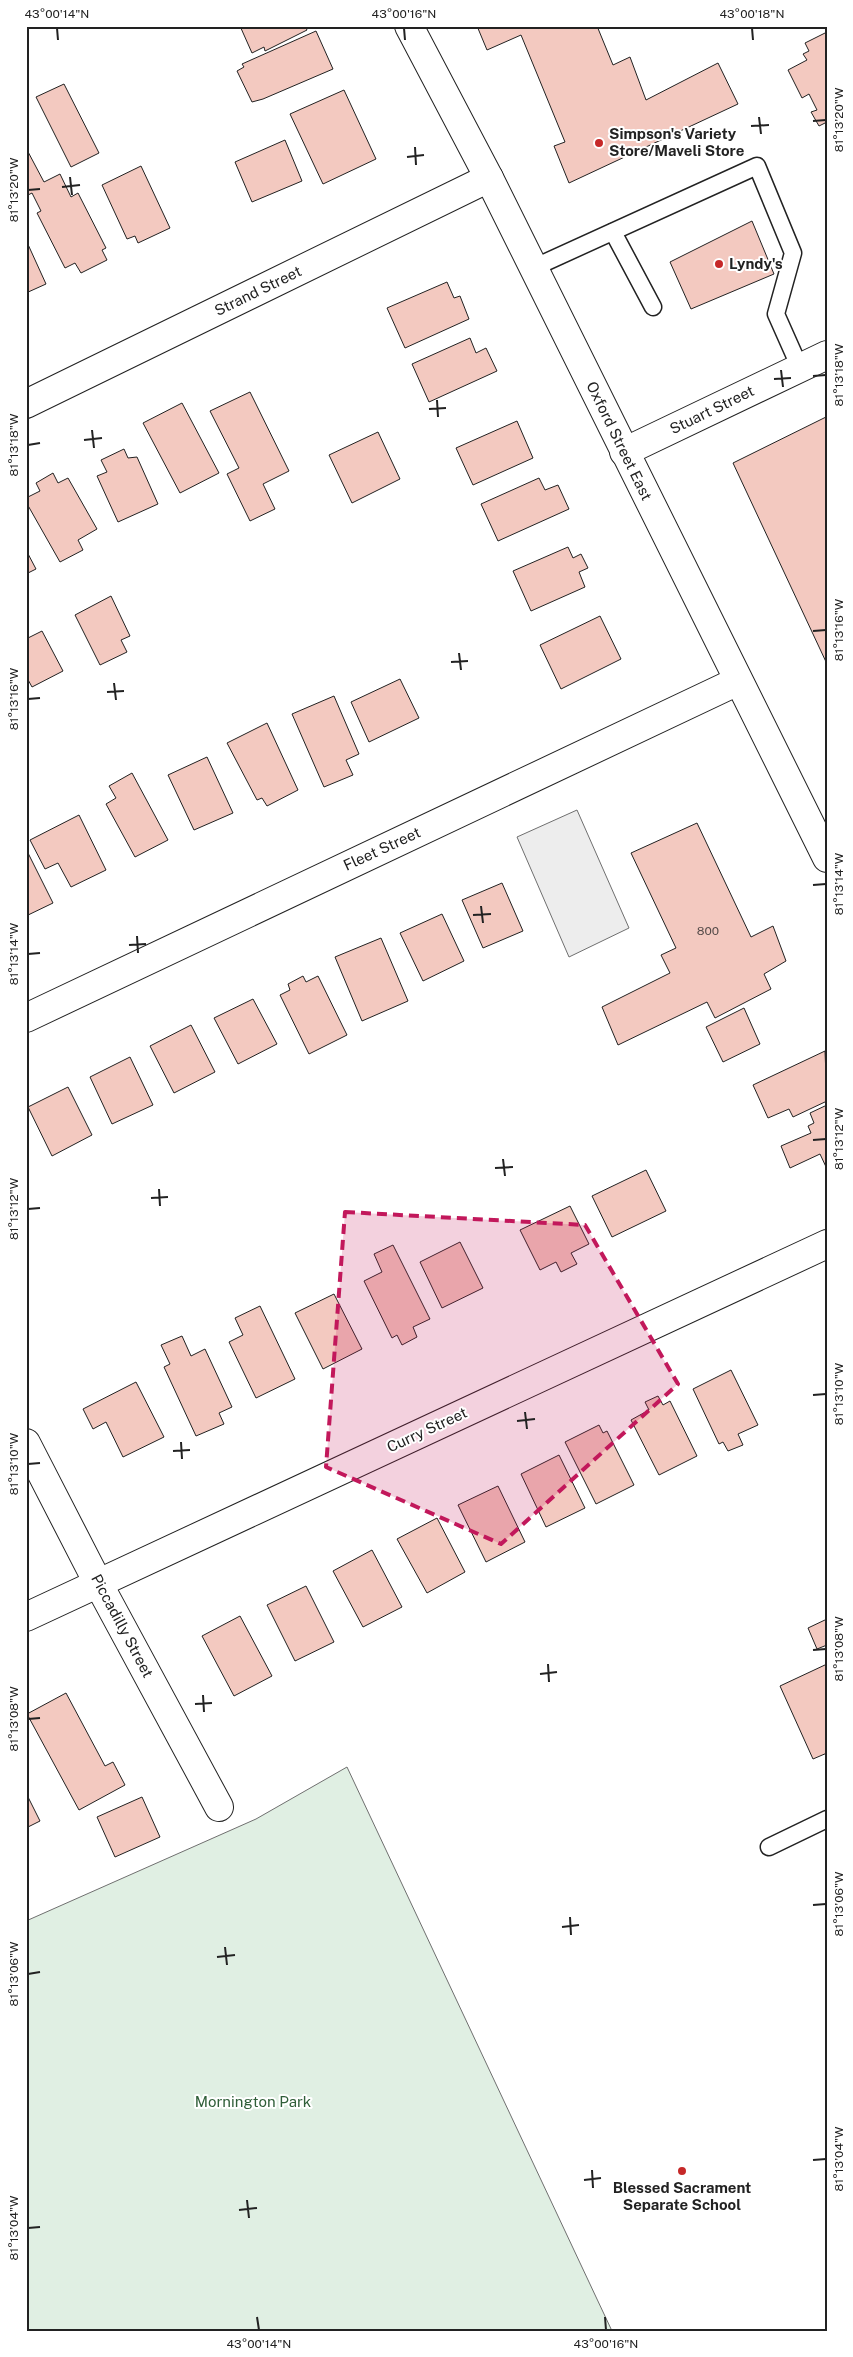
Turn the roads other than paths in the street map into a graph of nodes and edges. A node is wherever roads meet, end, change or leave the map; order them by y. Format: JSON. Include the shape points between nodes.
{"nodes":[{"id":1,"x":409,"y":26,"type":"edge"},
{"id":2,"x":489,"y":178,"type":"junction"},
{"id":3,"x":613,"y":232,"type":"junction"},
{"id":4,"x":533,"y":268,"type":"junction"},
{"id":5,"x":653,"y":307,"type":"dead end"},
{"id":6,"x":827,"y":355,"type":"edge"},
{"id":7,"x":800,"y":368,"type":"junction"},
{"id":8,"x":26,"y":404,"type":"edge"},
{"id":9,"x":624,"y":452,"type":"junction"},
{"id":10,"x":738,"y":681,"type":"junction"},
{"id":11,"x":827,"y":858,"type":"edge"},
{"id":12,"x":26,"y":1018,"type":"edge"},
{"id":13,"x":827,"y":1244,"type":"edge"},
{"id":14,"x":26,"y":1444,"type":"edge"},
{"id":15,"x":98,"y":1583,"type":"junction"},
{"id":16,"x":26,"y":1617,"type":"edge"},
{"id":17,"x":219,"y":1807,"type":"dead end"},
{"id":18,"x":827,"y":1819,"type":"edge"},
{"id":19,"x":769,"y":1847,"type":"dead end"}],
"edges":[{"from":1,"to":2,"type":"street","name":"Oxford Street East"},
{"from":2,"to":4,"type":"street","name":"Oxford Street East"},
{"from":2,"to":8,"type":"street","name":"Strand Street"},
{"from":3,"to":4,"type":"lane"},
{"from":3,"to":5,"type":"lane"},
{"from":3,"to":7,"type":"lane","via":[[757,166],[793,253],[776,314]]},
{"from":4,"to":9,"type":"street","name":"Oxford Street East"},
{"from":6,"to":7,"type":"street","name":"Stuart Street"},
{"from":7,"to":9,"type":"street","name":"Stuart Street"},
{"from":9,"to":10,"type":"street","name":"Oxford Street East"},
{"from":10,"to":11,"type":"street","name":"Oxford Street East"},
{"from":10,"to":12,"type":"street","name":"Fleet Street"},
{"from":13,"to":15,"type":"street","name":"Curry Street"},
{"from":14,"to":15,"type":"street","name":"Piccadilly Street"},
{"from":15,"to":16,"type":"street","name":"Curry Street"},
{"from":15,"to":17,"type":"street","name":"Piccadilly Street"},
{"from":18,"to":19,"type":"lane"}]}
